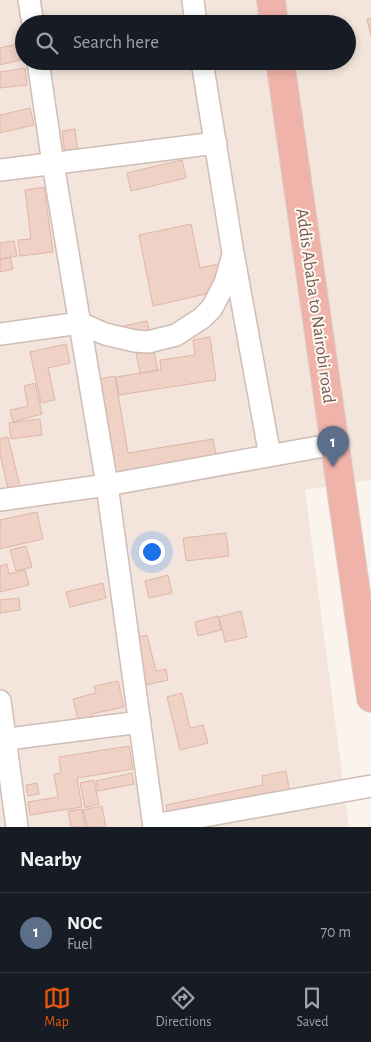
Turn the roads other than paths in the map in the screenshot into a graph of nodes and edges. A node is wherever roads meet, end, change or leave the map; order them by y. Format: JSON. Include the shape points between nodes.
{"nodes":[{"id":1,"x":30,"y":0,"type":"edge"},
{"id":2,"x":192,"y":0,"type":"edge"},
{"id":3,"x":271,"y":0,"type":"edge"},
{"id":4,"x":32,"y":15,"type":"edge"},
{"id":5,"x":194,"y":15,"type":"edge"},
{"id":6,"x":273,"y":15,"type":"edge"},
{"id":7,"x":39,"y":70,"type":"edge"},
{"id":8,"x":204,"y":70,"type":"edge"},
{"id":9,"x":281,"y":70,"type":"edge"},
{"id":10,"x":216,"y":143,"type":"junction"},
{"id":11,"x":53,"y":164,"type":"junction"},
{"id":12,"x":0,"y":170,"type":"edge"},
{"id":13,"x":233,"y":253,"type":"junction"},
{"id":14,"x":80,"y":323,"type":"junction"},
{"id":15,"x":0,"y":334,"type":"edge"},
{"id":16,"x":334,"y":444,"type":"junction"},
{"id":17,"x":270,"y":456,"type":"junction"},
{"id":18,"x":107,"y":485,"type":"junction"},
{"id":19,"x":0,"y":500,"type":"edge"},
{"id":20,"x":371,"y":698,"type":"edge"},
{"id":21,"x":0,"y":701,"type":"edge"},
{"id":22,"x":140,"y":722,"type":"junction"},
{"id":23,"x":3,"y":740,"type":"edge"},
{"id":24,"x":371,"y":786,"type":"edge"},
{"id":25,"x":154,"y":826,"type":"edge"},
{"id":26,"x":17,"y":827,"type":"edge"}],
"edges":[{"from":1,"to":4,"type":"street"},
{"from":2,"to":5,"type":"street"},
{"from":3,"to":6,"type":"highway"},
{"from":7,"to":11,"type":"street"},
{"from":8,"to":10,"type":"street"},
{"from":9,"to":16,"type":"highway","name":"Addis Ababa to Nairobi road"},
{"from":10,"to":11,"type":"street"},
{"from":10,"to":13,"type":"street"},
{"from":11,"to":12,"type":"street"},
{"from":11,"to":14,"type":"street"},
{"from":13,"to":14,"type":"street","via":[[225,283],[212,308],[176,335],[148,342],[134,341],[105,334]]},
{"from":13,"to":17,"type":"street"},
{"from":14,"to":15,"type":"street"},
{"from":14,"to":18,"type":"street"},
{"from":16,"to":17,"type":"street"},
{"from":16,"to":20,"type":"highway","name":"Addis Ababa to Nairobi road"},
{"from":17,"to":18,"type":"street"},
{"from":18,"to":19,"type":"street"},
{"from":18,"to":22,"type":"street"},
{"from":21,"to":23,"type":"street"},
{"from":22,"to":23,"type":"street"},
{"from":22,"to":25,"type":"street"},
{"from":23,"to":26,"type":"street"},
{"from":24,"to":25,"type":"street"}]}
